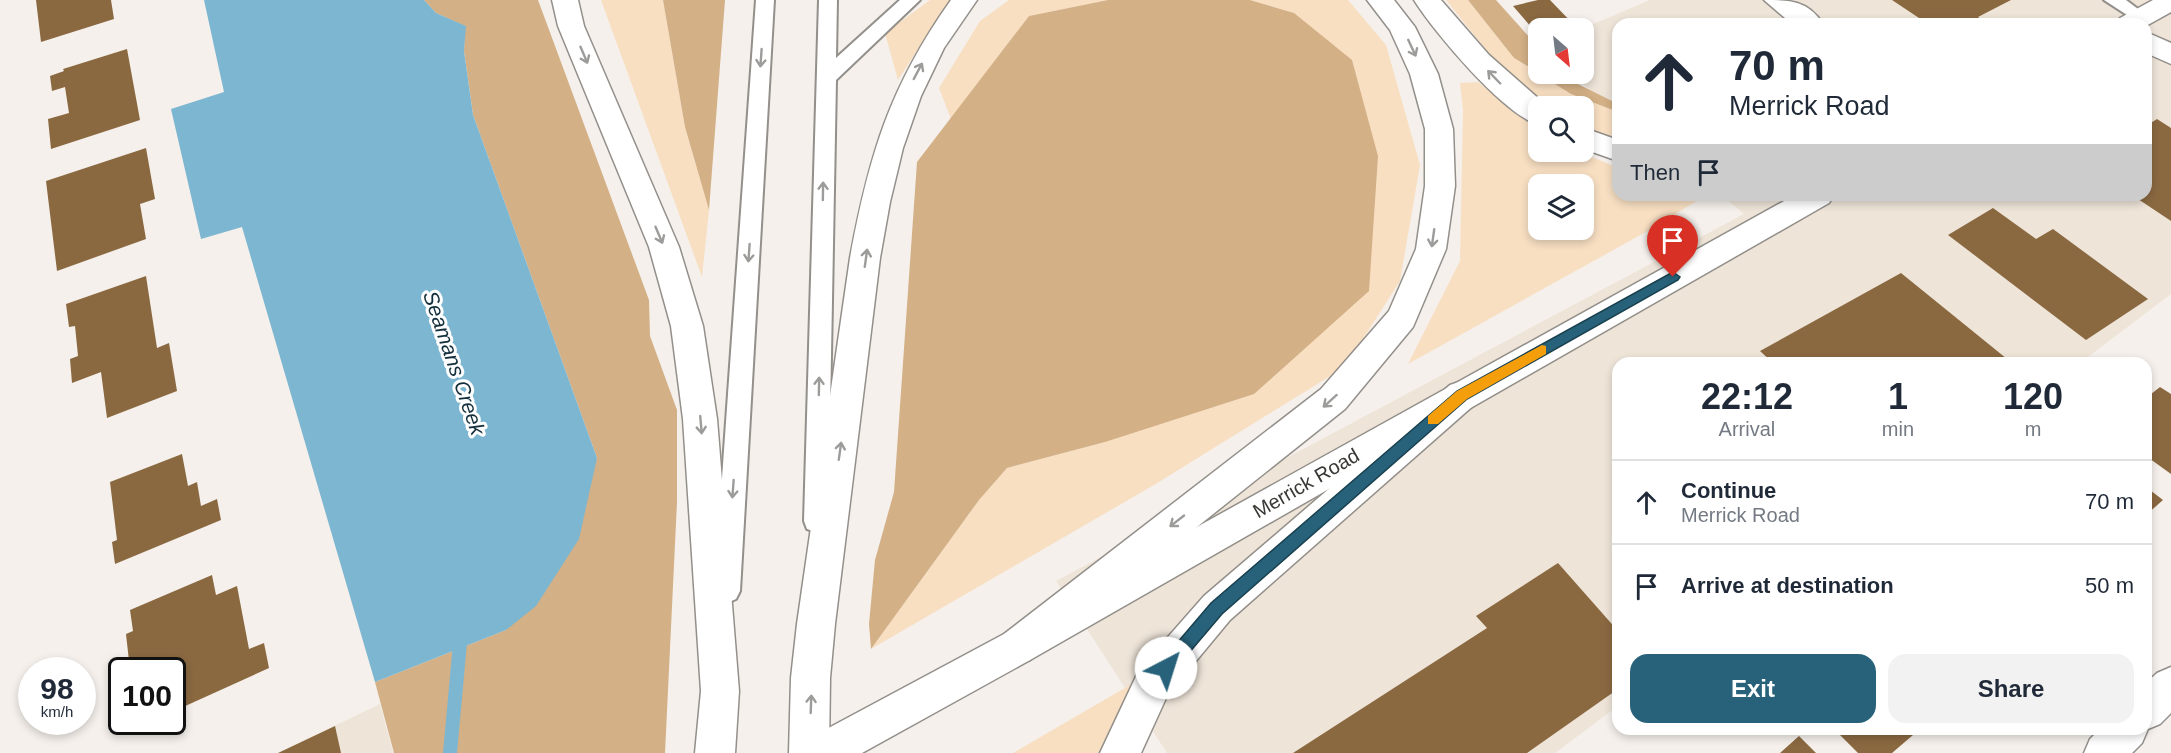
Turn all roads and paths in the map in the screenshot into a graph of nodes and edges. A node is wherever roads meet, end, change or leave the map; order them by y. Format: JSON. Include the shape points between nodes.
{"nodes":[{"id":1,"x":565,"y":0,"type":"edge"},
{"id":2,"x":765,"y":0,"type":"edge"},
{"id":3,"x":828,"y":0,"type":"edge"},
{"id":4,"x":911,"y":0,"type":"edge"},
{"id":5,"x":964,"y":0,"type":"edge"},
{"id":6,"x":1380,"y":0,"type":"edge"},
{"id":7,"x":1427,"y":0,"type":"edge"},
{"id":8,"x":1777,"y":0,"type":"edge"},
{"id":9,"x":2113,"y":0,"type":"edge"},
{"id":10,"x":2171,"y":2,"type":"edge"},
{"id":11,"x":1802,"y":18,"type":"edge"},
{"id":12,"x":2130,"y":18,"type":"edge"},
{"id":13,"x":2151,"y":18,"type":"edge"},
{"id":14,"x":2152,"y":39,"type":"edge"},
{"id":15,"x":2171,"y":55,"type":"edge"},
{"id":16,"x":826,"y":78,"type":"junction"},
{"id":17,"x":1528,"y":107,"type":"edge"},
{"id":18,"x":1594,"y":142,"type":"edge"},
{"id":19,"x":1612,"y":149,"type":"edge"},
{"id":20,"x":1809,"y":201,"type":"edge"},
{"id":21,"x":1462,"y":395,"type":"junction"},
{"id":22,"x":1017,"y":647,"type":"junction"},
{"id":23,"x":813,"y":655,"type":"junction"},
{"id":24,"x":2171,"y":686,"type":"edge"},
{"id":25,"x":720,"y":692,"type":"junction"},
{"id":26,"x":2152,"y":704,"type":"edge"},
{"id":27,"x":2122,"y":735,"type":"edge"},
{"id":28,"x":715,"y":753,"type":"edge"},
{"id":29,"x":809,"y":753,"type":"edge"},
{"id":30,"x":822,"y":753,"type":"edge"},
{"id":31,"x":1120,"y":753,"type":"edge"},
{"id":32,"x":2104,"y":753,"type":"edge"}],
"edges":[{"from":1,"to":25,"type":"main road","one_way":true,"via":[[572,26],[664,247],[687,326],[700,419]]},
{"from":2,"to":25,"type":"lane","one_way":true},
{"from":3,"to":16,"type":"lane"},
{"from":4,"to":16,"type":"lane"},
{"from":23,"to":5,"type":"main road","one_way":true,"via":[[869,241],[887,145],[915,76],[944,25]]},
{"from":6,"to":22,"type":"main road","one_way":true,"via":[[1402,27],[1420,64],[1439,129],[1440,186],[1431,249],[1402,318],[1334,399]]},
{"from":17,"to":7,"type":"main road","one_way":true,"via":[[1509,93],[1461,43]]},
{"from":8,"to":11,"type":"main road"},
{"from":9,"to":12,"type":"lane"},
{"from":10,"to":13,"type":"main road"},
{"from":14,"to":15,"type":"main road"},
{"from":23,"to":16,"type":"lane","one_way":true},
{"from":18,"to":19,"type":"main road"},
{"from":20,"to":21,"type":"main road","name":"Merrick Road"},
{"from":21,"to":22,"type":"main road","name":"Merrick Road"},
{"from":21,"to":31,"type":"main road","via":[[1217,608],[1153,683]]},
{"from":22,"to":30,"type":"main road","name":"Merrick Road"},
{"from":29,"to":23,"type":"main road","one_way":true},
{"from":24,"to":26,"type":"main road"},
{"from":25,"to":28,"type":"main road"},
{"from":27,"to":32,"type":"main road"}]}
